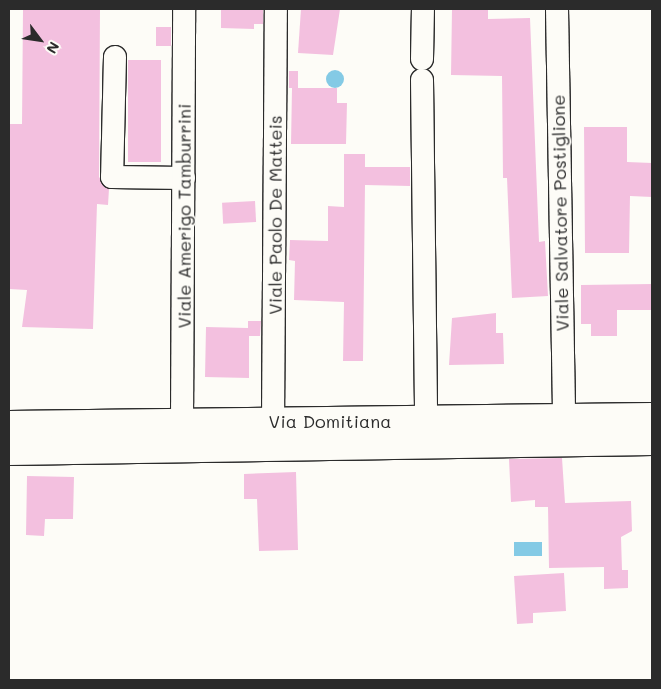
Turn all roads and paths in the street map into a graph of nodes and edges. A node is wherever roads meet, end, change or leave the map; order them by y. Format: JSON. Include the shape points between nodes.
{"nodes":[{"id":1,"x":184,"y":9,"type":"edge"},
{"id":2,"x":276,"y":9,"type":"edge"},
{"id":3,"x":423,"y":9,"type":"edge"},
{"id":4,"x":557,"y":9,"type":"edge"},
{"id":5,"x":115,"y":57,"type":"dead end"},
{"id":6,"x":184,"y":178,"type":"junction"},
{"id":7,"x":652,"y":417,"type":"edge"},
{"id":8,"x":564,"y":418,"type":"junction"},
{"id":9,"x":272,"y":421,"type":"junction"},
{"id":10,"x":426,"y":421,"type":"junction"},
{"id":11,"x":182,"y":422,"type":"junction"},
{"id":12,"x":9,"y":425,"type":"edge"},
{"id":13,"x":652,"y":441,"type":"edge"},
{"id":14,"x":9,"y":451,"type":"edge"}],
"edges":[{"from":1,"to":6,"type":"street","name":"Viale Amerigo Tamburrini"},
{"from":2,"to":9,"type":"street","name":"Viale Paolo De Matteis"},
{"from":3,"to":10,"type":"street"},
{"from":4,"to":8,"type":"street","name":"Viale Salvatore Postiglione"},
{"from":5,"to":6,"type":"street","via":[[112,177]]},
{"from":6,"to":11,"type":"street","name":"Viale Amerigo Tamburrini"},
{"from":7,"to":8,"type":"main road","name":"Via Domitiana"},
{"from":8,"to":10,"type":"main road","name":"Via Domitiana"},
{"from":9,"to":10,"type":"main road","name":"Via Domitiana"},
{"from":9,"to":11,"type":"main road","name":"Via Domitiana"},
{"from":11,"to":12,"type":"main road","name":"Via Domitiana"},
{"from":13,"to":14,"type":"main road","name":"Via Domitiana"}]}
